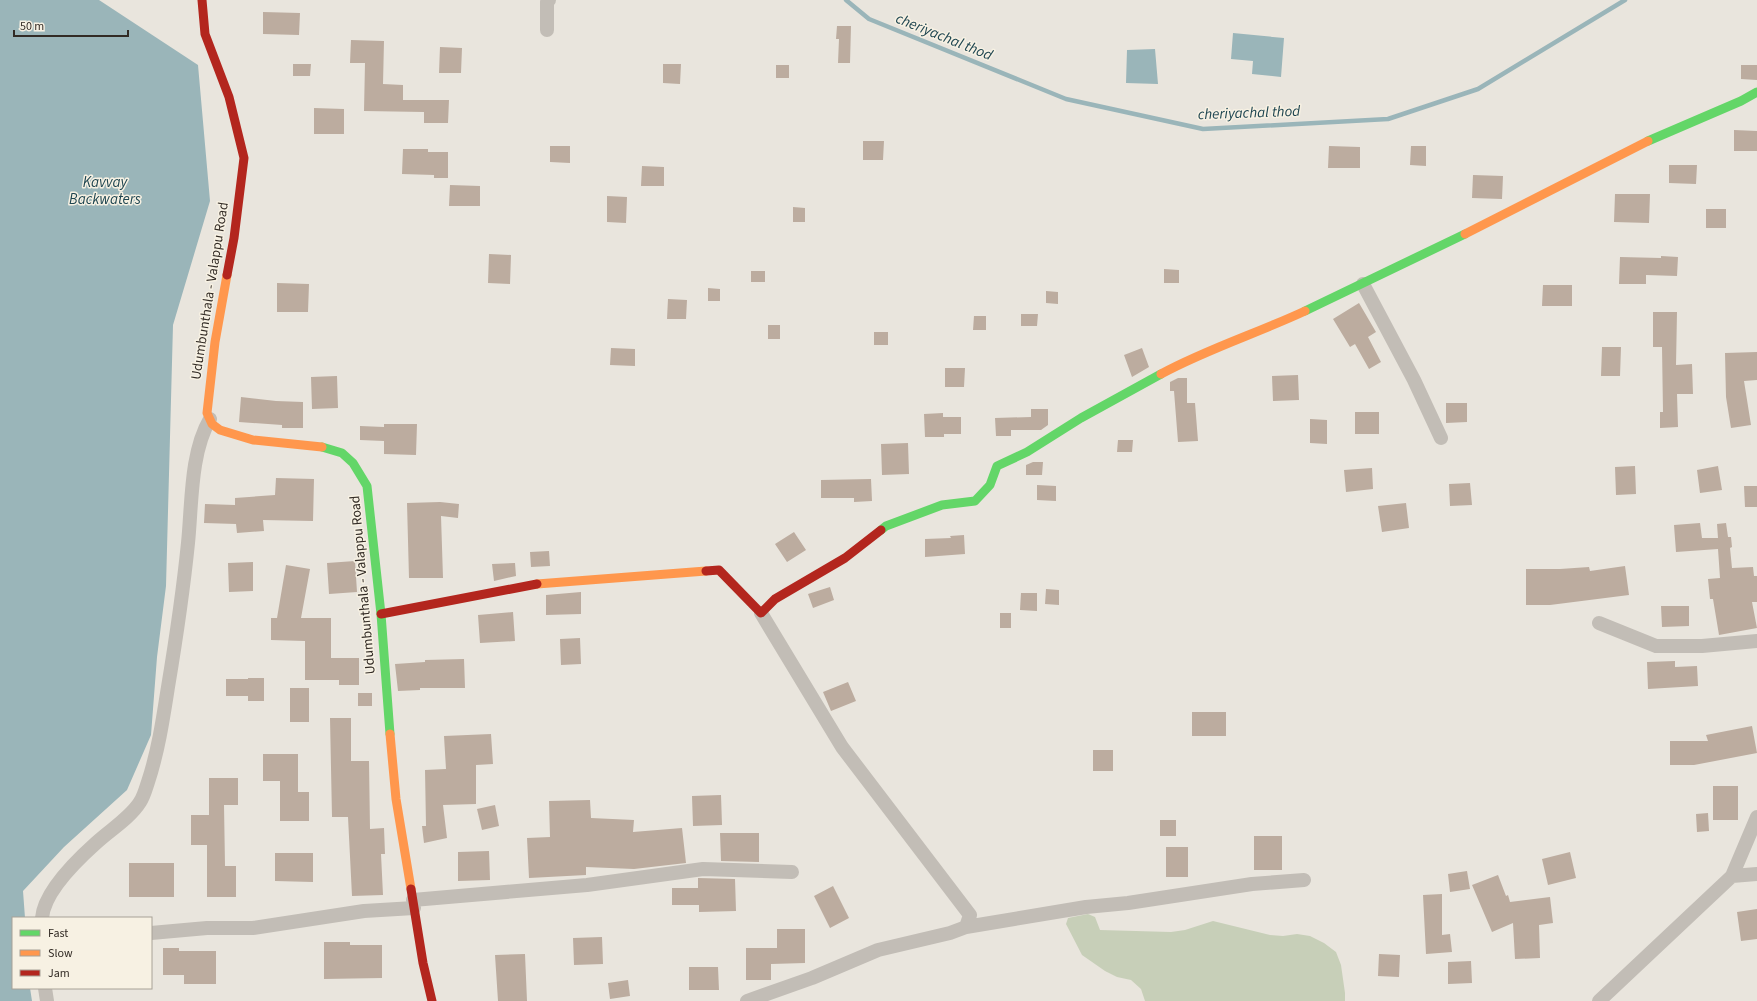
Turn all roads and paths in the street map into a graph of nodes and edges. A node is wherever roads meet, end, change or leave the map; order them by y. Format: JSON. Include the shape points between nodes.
{"nodes":[{"id":1,"x":202,"y":0,"type":"edge"},
{"id":2,"x":549,"y":0,"type":"edge"},
{"id":3,"x":547,"y":30,"type":"dead end"},
{"id":4,"x":1757,"y":92,"type":"edge"},
{"id":5,"x":1362,"y":284,"type":"junction"},
{"id":6,"x":210,"y":419,"type":"junction"},
{"id":7,"x":1441,"y":438,"type":"dead end"},
{"id":8,"x":761,"y":613,"type":"junction"},
{"id":9,"x":381,"y":614,"type":"junction"},
{"id":10,"x":1599,"y":623,"type":"dead end"},
{"id":11,"x":1757,"y":641,"type":"edge"},
{"id":12,"x":1757,"y":817,"type":"edge"},
{"id":13,"x":792,"y":872,"type":"dead end"},
{"id":14,"x":1757,"y":874,"type":"edge"},
{"id":15,"x":1732,"y":876,"type":"junction"},
{"id":16,"x":1304,"y":880,"type":"dead end"},
{"id":17,"x":414,"y":904,"type":"junction"},
{"id":18,"x":42,"y":917,"type":"edge"},
{"id":19,"x":966,"y":927,"type":"junction"},
{"id":20,"x":152,"y":933,"type":"edge"},
{"id":21,"x":45,"y":989,"type":"edge"},
{"id":22,"x":47,"y":1001,"type":"edge"},
{"id":23,"x":432,"y":1001,"type":"edge"},
{"id":24,"x":747,"y":1001,"type":"edge"},
{"id":25,"x":1599,"y":1001,"type":"edge"}],
"edges":[{"from":1,"to":6,"type":"street","name":"Udumbunthala - Valappu Road","via":[[205,34],[229,97],[244,158],[234,238],[215,342],[207,413]]},
{"from":2,"to":3,"type":"street"},
{"from":4,"to":5,"type":"street","via":[[1663,133]]},
{"from":5,"to":7,"type":"street","via":[[1414,380]]},
{"from":5,"to":8,"type":"street","via":[[1275,325],[1183,362],[1081,418],[1028,452],[997,466],[990,485],[975,501],[942,505],[886,526],[845,558],[775,599]]},
{"from":6,"to":9,"type":"street","name":"Udumbunthala - Valappu Road","via":[[220,430],[253,440],[328,448],[342,453],[353,463],[367,486]]},
{"from":6,"to":18,"type":"street","via":[[199,444],[180,612],[165,710],[148,781],[140,802],[64,876],[52,893]]},
{"from":8,"to":9,"type":"street","via":[[719,570],[536,584]]},
{"from":8,"to":19,"type":"street","via":[[842,747],[970,915]]},
{"from":9,"to":17,"type":"street","name":"Udumbunthala - Valappu Road","via":[[396,799]]},
{"from":10,"to":11,"type":"street","via":[[1656,646],[1702,646]]},
{"from":12,"to":15,"type":"street"},
{"from":13,"to":17,"type":"street","via":[[703,869],[588,885]]},
{"from":14,"to":15,"type":"street"},
{"from":15,"to":25,"type":"street"},
{"from":16,"to":19,"type":"street","via":[[1252,884],[1071,909]]},
{"from":17,"to":20,"type":"street","via":[[253,928],[207,928]]},
{"from":17,"to":23,"type":"street","name":"Udumbunthala - Valappu Road"},
{"from":19,"to":24,"type":"street","via":[[878,950],[812,978]]},
{"from":21,"to":22,"type":"street"}]}
